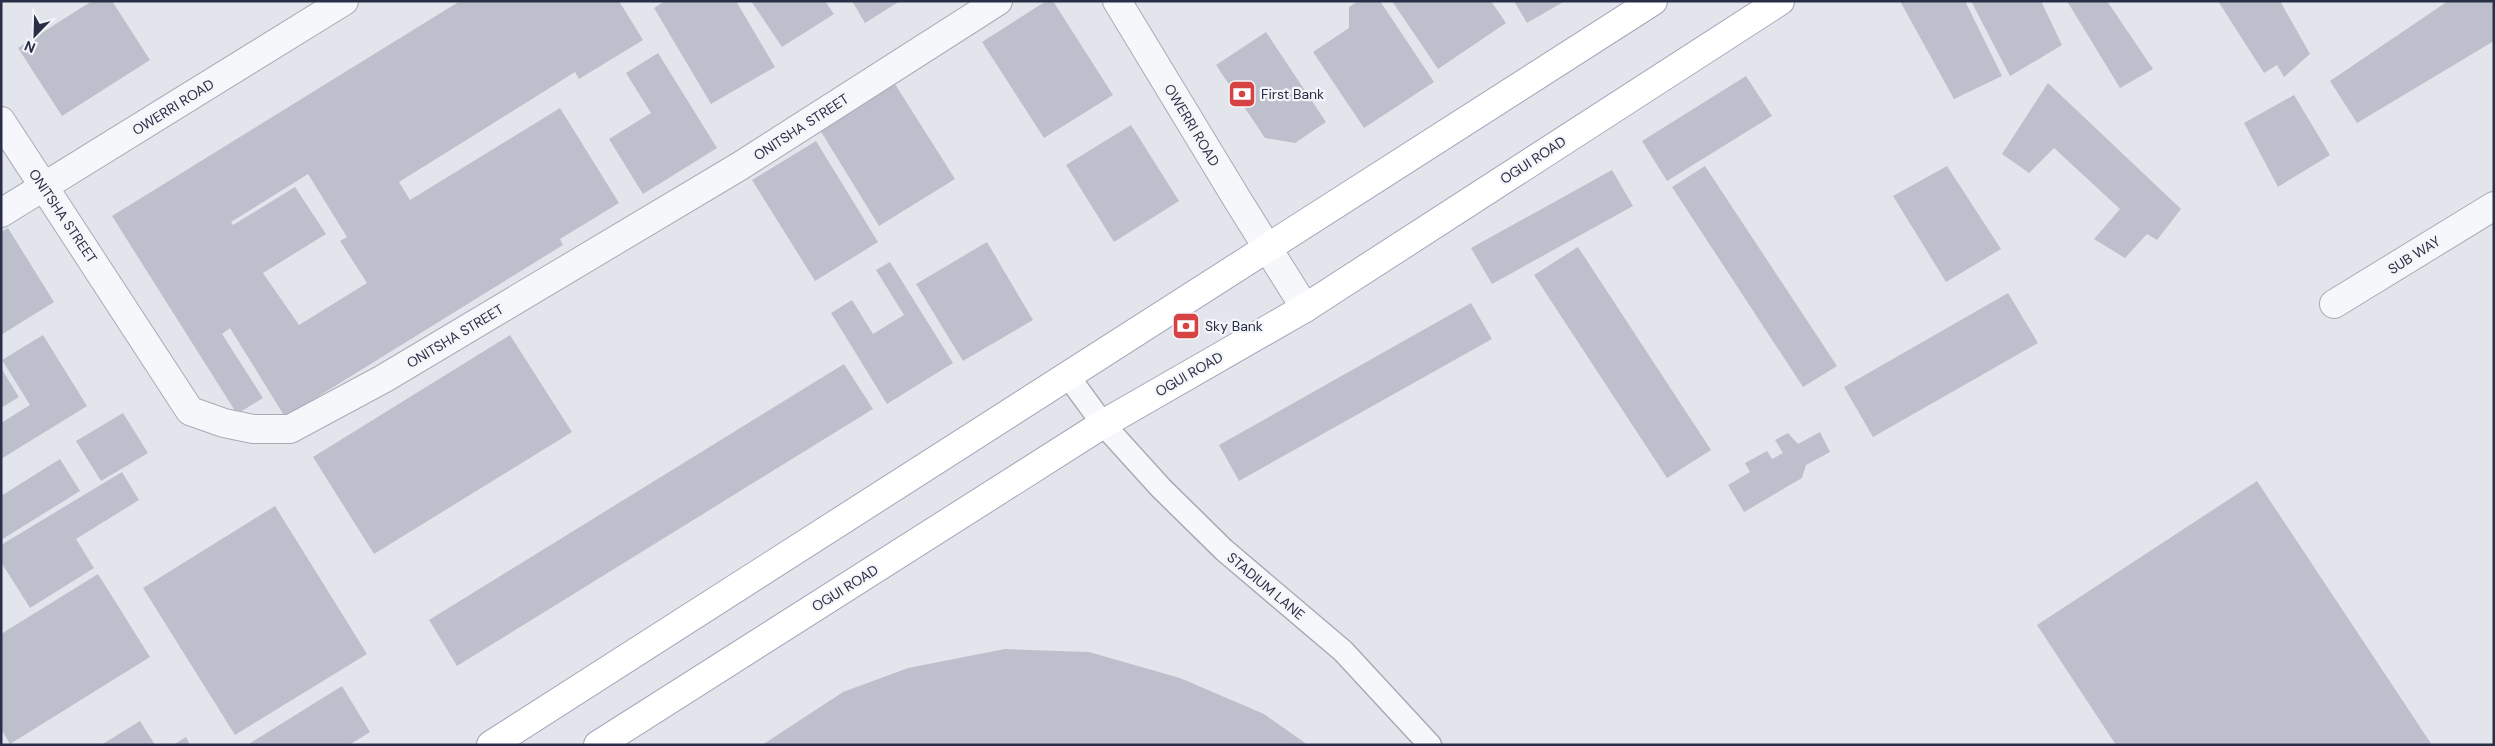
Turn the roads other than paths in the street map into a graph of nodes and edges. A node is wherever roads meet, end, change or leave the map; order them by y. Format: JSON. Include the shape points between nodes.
{"nodes":[{"id":1,"x":344,"y":1,"type":"edge"},
{"id":2,"x":998,"y":1,"type":"edge"},
{"id":3,"x":1117,"y":1,"type":"edge"},
{"id":4,"x":1652,"y":1,"type":"edge"},
{"id":5,"x":1780,"y":1,"type":"edge"},
{"id":6,"x":1,"y":121,"type":"edge"},
{"id":7,"x":43,"y":187,"type":"junction"},
{"id":8,"x":2494,"y":206,"type":"edge"},
{"id":9,"x":1,"y":213,"type":"edge"},
{"id":10,"x":1269,"y":248,"type":"junction"},
{"id":11,"x":2334,"y":304,"type":"dead end"},
{"id":12,"x":1305,"y":308,"type":"junction"},
{"id":13,"x":1068,"y":376,"type":"junction"},
{"id":14,"x":1103,"y":424,"type":"junction"},
{"id":15,"x":491,"y":745,"type":"edge"},
{"id":16,"x":598,"y":745,"type":"edge"},
{"id":17,"x":1430,"y":745,"type":"edge"}],
"edges":[{"from":1,"to":7,"type":"street","name":"OWERRI ROAD"},
{"from":2,"to":7,"type":"street","name":"ONITSHA STREET","via":[[740,166],[383,379],[290,429],[253,429],[190,411]]},
{"from":3,"to":10,"type":"street","name":"OWERRI ROAD"},
{"from":4,"to":10,"type":"main road"},
{"from":5,"to":12,"type":"main road","name":"OGUI ROAD"},
{"from":6,"to":7,"type":"street","name":"ONITSHA STREET"},
{"from":7,"to":9,"type":"street","name":"OWERRI ROAD"},
{"from":8,"to":11,"type":"street","name":"SUB WAY"},
{"from":10,"to":12,"type":"street","name":"OWERRI ROAD"},
{"from":10,"to":13,"type":"main road"},
{"from":12,"to":14,"type":"main road","name":"OGUI ROAD"},
{"from":13,"to":14,"type":"lane","name":"STADIUM LANE"},
{"from":13,"to":15,"type":"main road"},
{"from":14,"to":16,"type":"main road","name":"OGUI ROAD"},
{"from":14,"to":17,"type":"lane","name":"STADIUM LANE","via":[[1224,550],[1343,651]]}]}
